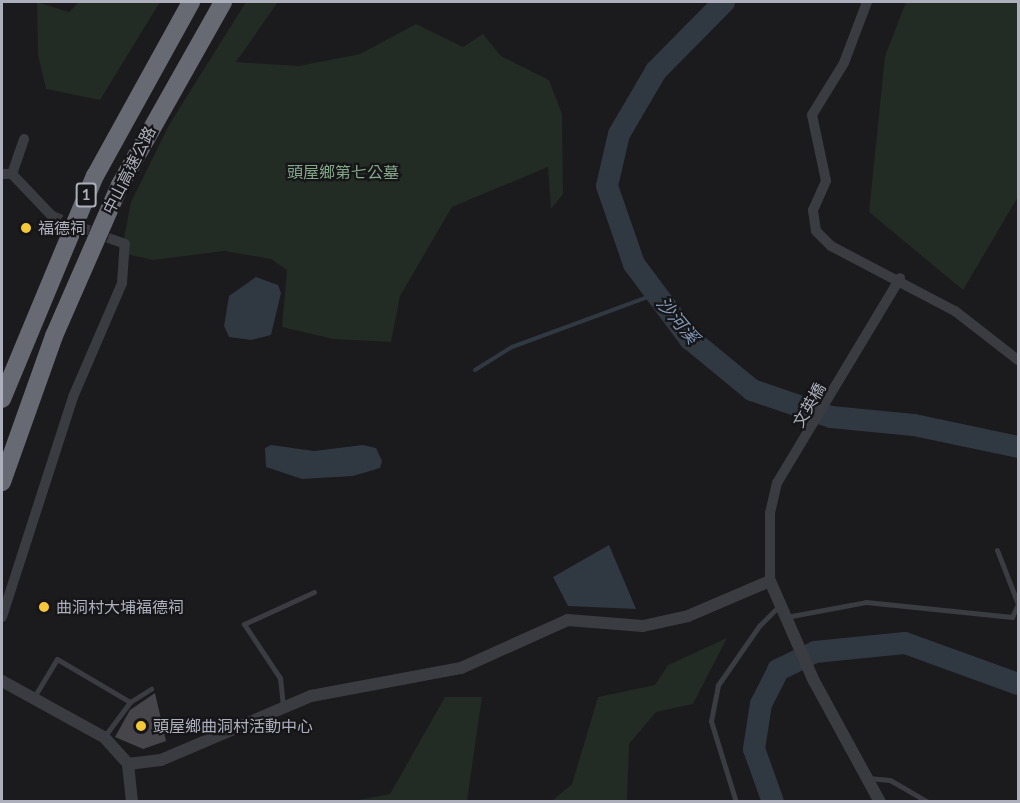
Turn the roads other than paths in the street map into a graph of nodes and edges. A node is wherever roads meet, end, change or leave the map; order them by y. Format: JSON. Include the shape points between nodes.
{"nodes":[{"id":1,"x":191,"y":2,"type":"edge"},
{"id":2,"x":223,"y":2,"type":"edge"},
{"id":3,"x":867,"y":2,"type":"edge"},
{"id":4,"x":24,"y":139,"type":"dead end"},
{"id":5,"x":7,"y":174,"type":"edge"},
{"id":6,"x":52,"y":216,"type":"tunnel mouth"},
{"id":7,"x":114,"y":240,"type":"dead end"},
{"id":8,"x":900,"y":278,"type":"junction"},
{"id":9,"x":1018,"y":360,"type":"edge"},
{"id":10,"x":2,"y":399,"type":"edge"},
{"id":11,"x":2,"y":482,"type":"edge"},
{"id":12,"x":997,"y":550,"type":"dead end"},
{"id":13,"x":770,"y":581,"type":"junction"},
{"id":14,"x":314,"y":592,"type":"dead end"},
{"id":15,"x":780,"y":605,"type":"junction"},
{"id":16,"x":2,"y":616,"type":"edge"},
{"id":17,"x":788,"y":621,"type":"junction"},
{"id":18,"x":2,"y":681,"type":"edge"},
{"id":19,"x":151,"y":688,"type":"dead end"},
{"id":20,"x":34,"y":697,"type":"junction"},
{"id":21,"x":130,"y":702,"type":"junction"},
{"id":22,"x":283,"y":706,"type":"junction"},
{"id":23,"x":104,"y":737,"type":"junction"},
{"id":24,"x":128,"y":764,"type":"junction"},
{"id":25,"x":866,"y":778,"type":"junction"},
{"id":26,"x":132,"y":801,"type":"edge"},
{"id":27,"x":736,"y":801,"type":"edge"},
{"id":28,"x":880,"y":801,"type":"edge"},
{"id":29,"x":928,"y":801,"type":"edge"}],
"edges":[{"from":1,"to":10,"type":"highway","name":"中山高速公路","number":"1","via":[[95,176]]},
{"from":2,"to":11,"type":"highway","name":"中山高速公路","number":"1","via":[[120,185],[54,336]]},
{"from":3,"to":8,"type":"street","via":[[844,63],[812,115],[826,181],[813,221],[831,246]]},
{"from":4,"to":5,"type":"street"},
{"from":5,"to":6,"type":"street"},
{"from":7,"to":16,"type":"street","via":[[125,244],[122,283],[73,396]]},
{"from":8,"to":9,"type":"street"},
{"from":8,"to":13,"type":"street","name":"文英橋","via":[[777,483],[770,513]]},
{"from":12,"to":17,"type":"lane","via":[[1018,604],[1012,617],[866,602]]},
{"from":13,"to":15,"type":"street"},
{"from":13,"to":22,"type":"street","via":[[688,616],[643,626],[568,620],[461,668]]},
{"from":14,"to":22,"type":"lane","via":[[244,624],[280,678]]},
{"from":15,"to":17,"type":"street"},
{"from":15,"to":27,"type":"lane","via":[[759,626],[718,685],[711,721]]},
{"from":17,"to":25,"type":"street","via":[[814,681]]},
{"from":18,"to":20,"type":"street"},
{"from":19,"to":21,"type":"lane"},
{"from":20,"to":21,"type":"lane","via":[[57,659]]},
{"from":20,"to":23,"type":"street"},
{"from":21,"to":23,"type":"lane"},
{"from":22,"to":24,"type":"street","via":[[161,759]]},
{"from":23,"to":24,"type":"street"},
{"from":24,"to":26,"type":"street"},
{"from":25,"to":28,"type":"street"},
{"from":25,"to":29,"type":"lane","via":[[890,780]]}]}
